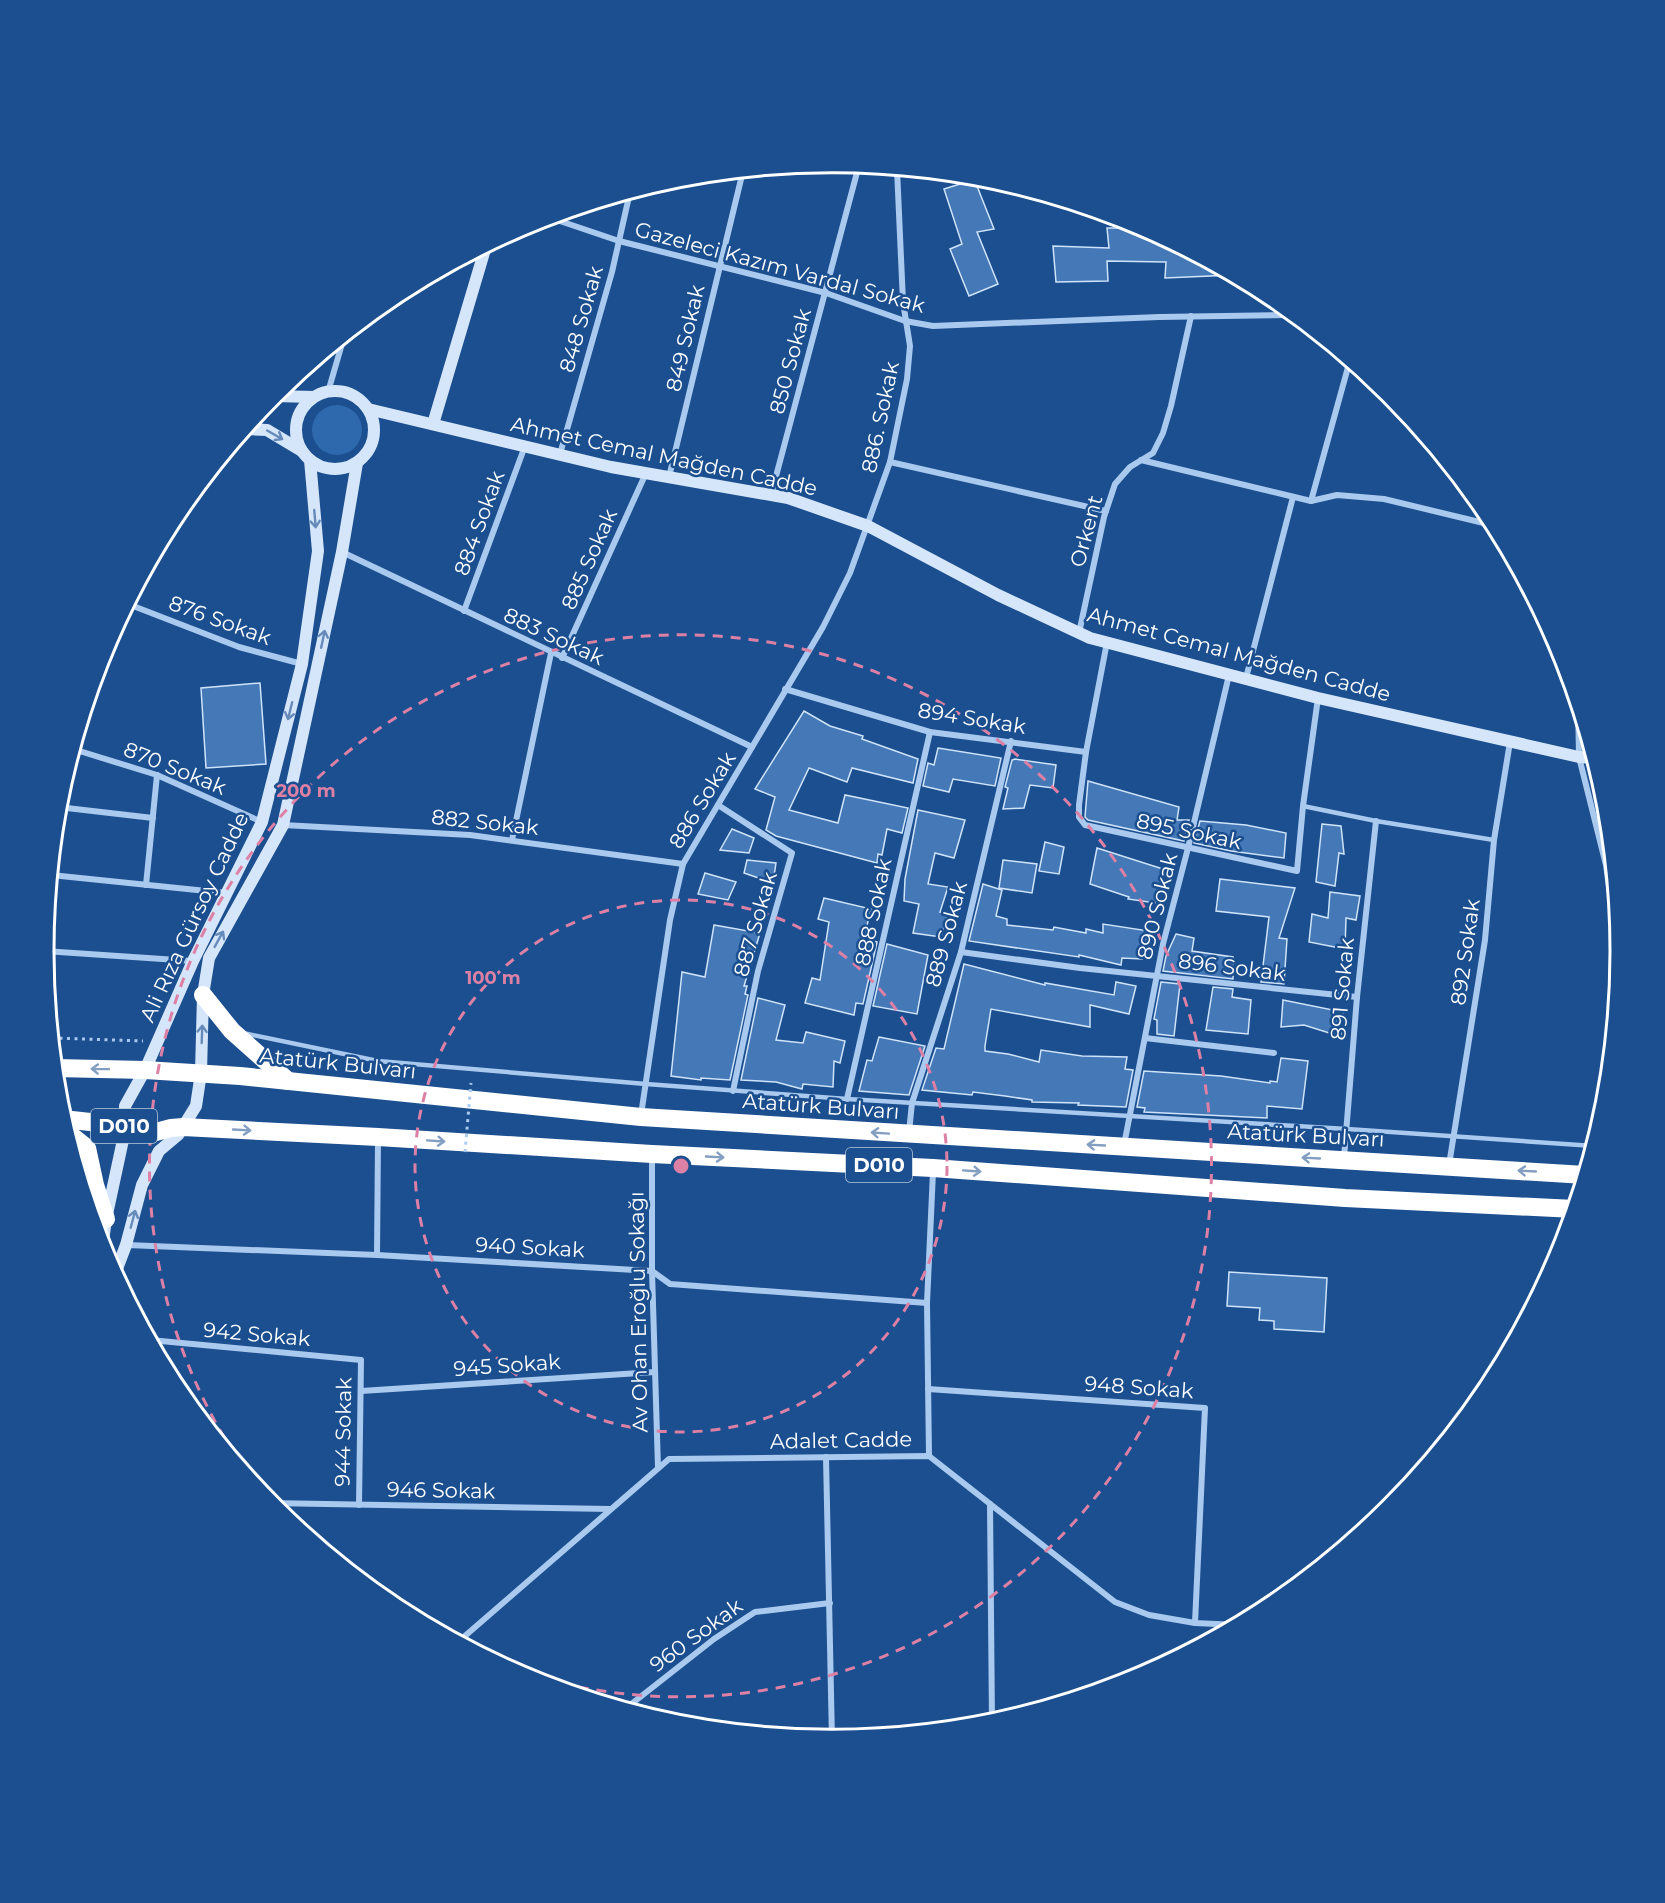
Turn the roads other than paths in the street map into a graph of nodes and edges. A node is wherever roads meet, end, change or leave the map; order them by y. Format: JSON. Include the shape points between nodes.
{"nodes":[{"id":1,"x":857,"y":174,"type":"edge"},
{"id":2,"x":897,"y":176,"type":"edge"},
{"id":3,"x":741,"y":179,"type":"edge"},
{"id":4,"x":628,"y":201,"type":"edge"},
{"id":5,"x":562,"y":222,"type":"edge"},
{"id":6,"x":620,"y":241,"type":"junction"},
{"id":7,"x":483,"y":256,"type":"edge"},
{"id":8,"x":719,"y":265,"type":"junction"},
{"id":9,"x":826,"y":293,"type":"junction"},
{"id":10,"x":1280,"y":315,"type":"edge"},
{"id":11,"x":1191,"y":316,"type":"junction"},
{"id":12,"x":905,"y":321,"type":"junction"},
{"id":13,"x":341,"y":349,"type":"edge"},
{"id":14,"x":1348,"y":368,"type":"edge"},
{"id":15,"x":328,"y":392,"type":"junction"},
{"id":16,"x":287,"y":396,"type":"edge"},
{"id":17,"x":314,"y":397,"type":"junction"},
{"id":18,"x":368,"y":409,"type":"junction"},
{"id":19,"x":433,"y":424,"type":"junction"},
{"id":20,"x":255,"y":429,"type":"edge"},
{"id":21,"x":525,"y":446,"type":"junction"},
{"id":22,"x":560,"y":454,"type":"junction"},
{"id":23,"x":306,"y":456,"type":"junction"},
{"id":24,"x":1141,"y":460,"type":"junction"},
{"id":25,"x":891,"y":462,"type":"junction"},
{"id":26,"x":357,"y":463,"type":"junction"},
{"id":27,"x":646,"y":473,"type":"junction"},
{"id":28,"x":669,"y":477,"type":"junction"},
{"id":29,"x":771,"y":495,"type":"junction"},
{"id":30,"x":1293,"y":497,"type":"junction"},
{"id":31,"x":1311,"y":501,"type":"junction"},
{"id":32,"x":1106,"y":511,"type":"junction"},
{"id":33,"x":1482,"y":523,"type":"edge"},
{"id":34,"x":868,"y":526,"type":"junction"},
{"id":35,"x":342,"y":552,"type":"junction"},
{"id":36,"x":134,"y":606,"type":"edge"},
{"id":37,"x":464,"y":611,"type":"junction"},
{"id":38,"x":1078,"y":633,"type":"junction"},
{"id":39,"x":1107,"y":642,"type":"junction"},
{"id":40,"x":551,"y":653,"type":"junction"},
{"id":41,"x":562,"y":658,"type":"junction"},
{"id":42,"x":302,"y":664,"type":"junction"},
{"id":43,"x":1229,"y":674,"type":"junction"},
{"id":44,"x":1246,"y":678,"type":"junction"},
{"id":45,"x":784,"y":689,"type":"junction"},
{"id":46,"x":1318,"y":698,"type":"junction"},
{"id":47,"x":1579,"y":731,"type":"edge"},
{"id":48,"x":930,"y":732,"type":"junction"},
{"id":49,"x":1011,"y":741,"type":"junction"},
{"id":50,"x":1510,"y":741,"type":"junction"},
{"id":51,"x":752,"y":747,"type":"junction"},
{"id":52,"x":81,"y":751,"type":"edge"},
{"id":53,"x":1086,"y":753,"type":"junction"},
{"id":54,"x":1579,"y":757,"type":"junction"},
{"id":55,"x":1586,"y":757,"type":"edge"},
{"id":56,"x":158,"y":776,"type":"junction"},
{"id":57,"x":718,"y":805,"type":"junction"},
{"id":58,"x":1303,"y":806,"type":"junction"},
{"id":59,"x":68,"y":808,"type":"edge"},
{"id":60,"x":153,"y":818,"type":"junction"},
{"id":61,"x":1376,"y":821,"type":"junction"},
{"id":62,"x":262,"y":822,"type":"junction"},
{"id":63,"x":283,"y":825,"type":"junction"},
{"id":64,"x":512,"y":840,"type":"junction"},
{"id":65,"x":1494,"y":840,"type":"junction"},
{"id":66,"x":1188,"y":848,"type":"junction"},
{"id":67,"x":1605,"y":862,"type":"edge"},
{"id":68,"x":683,"y":864,"type":"junction"},
{"id":69,"x":58,"y":876,"type":"edge"},
{"id":70,"x":146,"y":885,"type":"junction"},
{"id":71,"x":226,"y":893,"type":"junction"},
{"id":72,"x":54,"y":952,"type":"edge"},
{"id":73,"x":961,"y":952,"type":"junction"},
{"id":74,"x":193,"y":961,"type":"junction"},
{"id":75,"x":1157,"y":975,"type":"junction"},
{"id":76,"x":203,"y":995,"type":"junction"},
{"id":77,"x":1357,"y":997,"type":"junction"},
{"id":78,"x":232,"y":1031,"type":"junction"},
{"id":79,"x":1145,"y":1038,"type":"junction"},
{"id":80,"x":1274,"y":1053,"type":"dead end"},
{"id":81,"x":63,"y":1068,"type":"edge"},
{"id":82,"x":144,"y":1070,"type":"junction"},
{"id":83,"x":201,"y":1073,"type":"junction"},
{"id":84,"x":288,"y":1081,"type":"junction"},
{"id":85,"x":646,"y":1084,"type":"junction"},
{"id":86,"x":733,"y":1091,"type":"junction"},
{"id":87,"x":847,"y":1099,"type":"junction"},
{"id":88,"x":912,"y":1103,"type":"junction"},
{"id":89,"x":1130,"y":1116,"type":"junction"},
{"id":90,"x":641,"y":1118,"type":"junction"},
{"id":91,"x":73,"y":1120,"type":"edge"},
{"id":92,"x":126,"y":1126,"type":"junction"},
{"id":93,"x":183,"y":1128,"type":"junction"},
{"id":94,"x":1347,"y":1129,"type":"junction"},
{"id":95,"x":909,"y":1134,"type":"junction"},
{"id":96,"x":378,"y":1137,"type":"junction"},
{"id":97,"x":1453,"y":1137,"type":"junction"},
{"id":98,"x":78,"y":1141,"type":"edge"},
{"id":99,"x":1586,"y":1145,"type":"edge"},
{"id":100,"x":1124,"y":1147,"type":"junction"},
{"id":101,"x":652,"y":1154,"type":"junction"},
{"id":102,"x":1344,"y":1160,"type":"junction"},
{"id":103,"x":1449,"y":1166,"type":"junction"},
{"id":104,"x":933,"y":1168,"type":"junction"},
{"id":105,"x":1578,"y":1174,"type":"edge"},
{"id":106,"x":1567,"y":1209,"type":"edge"},
{"id":107,"x":103,"y":1219,"type":"junction"},
{"id":108,"x":103,"y":1223,"type":"edge"},
{"id":109,"x":126,"y":1245,"type":"junction"},
{"id":110,"x":377,"y":1255,"type":"junction"},
{"id":111,"x":119,"y":1263,"type":"edge"},
{"id":112,"x":652,"y":1271,"type":"junction"},
{"id":113,"x":927,"y":1303,"type":"junction"},
{"id":114,"x":158,"y":1341,"type":"edge"},
{"id":115,"x":361,"y":1360,"type":"joint"},
{"id":116,"x":655,"y":1372,"type":"junction"},
{"id":117,"x":928,"y":1389,"type":"junction"},
{"id":118,"x":361,"y":1391,"type":"junction"},
{"id":119,"x":929,"y":1456,"type":"junction"},
{"id":120,"x":826,"y":1457,"type":"junction"},
{"id":121,"x":658,"y":1468,"type":"junction"},
{"id":122,"x":283,"y":1503,"type":"edge"},
{"id":123,"x":990,"y":1504,"type":"junction"},
{"id":124,"x":359,"y":1505,"type":"junction"},
{"id":125,"x":611,"y":1509,"type":"junction"},
{"id":126,"x":830,"y":1603,"type":"junction"},
{"id":127,"x":1195,"y":1623,"type":"junction"},
{"id":128,"x":1225,"y":1624,"type":"edge"},
{"id":129,"x":464,"y":1637,"type":"edge"},
{"id":130,"x":632,"y":1703,"type":"edge"},
{"id":131,"x":992,"y":1713,"type":"edge"},
{"id":132,"x":832,"y":1730,"type":"edge"}],
"edges":[{"from":1,"to":9,"type":"street","name":"850 Sokak"},
{"from":2,"to":12,"type":"street","name":"886. Sokak"},
{"from":3,"to":8,"type":"street","name":"849 Sokak"},
{"from":4,"to":6,"type":"street","name":"848 Sokak"},
{"from":5,"to":6,"type":"street","name":"Gazeleci Kazım Vardal Sokak"},
{"from":6,"to":8,"type":"street","name":"Gazeleci Kazım Vardal Sokak"},
{"from":6,"to":22,"type":"street","name":"848 Sokak"},
{"from":7,"to":19,"type":"main road"},
{"from":8,"to":9,"type":"street","name":"Gazeleci Kazım Vardal Sokak"},
{"from":8,"to":28,"type":"street","name":"849 Sokak"},
{"from":9,"to":12,"type":"street","name":"Gazeleci Kazım Vardal Sokak"},
{"from":9,"to":29,"type":"street","name":"850 Sokak"},
{"from":10,"to":11,"type":"street","name":"Gazeleci Kazım Vardal Sokak"},
{"from":11,"to":12,"type":"street","name":"Gazeleci Kazım Vardal Sokak","via":[[933,326]]},
{"from":11,"to":24,"type":"street","name":"Orkent","via":[[1163,433],[1153,453]]},
{"from":12,"to":25,"type":"street","name":"886. Sokak","via":[[910,346],[908,368]]},
{"from":13,"to":15,"type":"street"},
{"from":14,"to":31,"type":"street"},
{"from":15,"to":17,"type":"main road"},
{"from":15,"to":18,"type":"main road","via":[[351,394]]},
{"from":16,"to":17,"type":"main road"},
{"from":17,"to":23,"type":"main road","via":[[305,405],[296,428],[297,440]]},
{"from":18,"to":19,"type":"main road","name":"Ahmet Cemal Mağden Cadde"},
{"from":18,"to":26,"type":"main road","via":[[373,420],[373,438],[366,455]]},
{"from":19,"to":21,"type":"main road","name":"Ahmet Cemal Mağden Cadde"},
{"from":20,"to":23,"type":"main road","one_way":true,"via":[[267,430]]},
{"from":21,"to":22,"type":"main road","name":"Ahmet Cemal Mağden Cadde"},
{"from":21,"to":37,"type":"street","name":"884 Sokak"},
{"from":22,"to":27,"type":"main road","name":"Ahmet Cemal Mağden Cadde"},
{"from":23,"to":26,"type":"main road","via":[[333,469]]},
{"from":23,"to":42,"type":"main road","name":"Ali Rıza Gürsoy Cadde","one_way":true,"via":[[318,551]]},
{"from":24,"to":30,"type":"street"},
{"from":24,"to":32,"type":"street","name":"Orkent","via":[[1130,466],[1115,484]]},
{"from":25,"to":32,"type":"street"},
{"from":25,"to":34,"type":"street","name":"886. Sokak"},
{"from":26,"to":35,"type":"main road","name":"Ali Rıza Gürsoy Cadde"},
{"from":27,"to":28,"type":"main road","name":"Ahmet Cemal Mağden Cadde"},
{"from":27,"to":41,"type":"street","name":"885 Sokak"},
{"from":28,"to":29,"type":"main road","name":"Ahmet Cemal Mağden Cadde"},
{"from":29,"to":34,"type":"main road","name":"Ahmet Cemal Mağden Cadde"},
{"from":30,"to":31,"type":"street"},
{"from":30,"to":44,"type":"street"},
{"from":31,"to":33,"type":"street","via":[[1338,495],[1384,499]]},
{"from":32,"to":38,"type":"street","name":"Orkent"},
{"from":34,"to":38,"type":"main road","name":"Ahmet Cemal Mağden Cadde"},
{"from":34,"to":45,"type":"street","name":"886 Sokak","via":[[850,573]]},
{"from":35,"to":37,"type":"street","name":"883 Sokak"},
{"from":63,"to":35,"type":"main road","name":"Ali Rıza Gürsoy Cadde","one_way":true},
{"from":36,"to":42,"type":"street","name":"876 Sokak","via":[[239,647]]},
{"from":37,"to":40,"type":"street","name":"883 Sokak"},
{"from":38,"to":39,"type":"main road","name":"Ahmet Cemal Mağden Cadde"},
{"from":39,"to":43,"type":"main road","name":"Ahmet Cemal Mağden Cadde"},
{"from":39,"to":53,"type":"street","name":"895 Sokak"},
{"from":40,"to":41,"type":"street","name":"883 Sokak"},
{"from":40,"to":64,"type":"street"},
{"from":41,"to":51,"type":"street","name":"883 Sokak"},
{"from":42,"to":62,"type":"main road","name":"Ali Rıza Gürsoy Cadde","one_way":true},
{"from":43,"to":44,"type":"main road","name":"Ahmet Cemal Mağden Cadde"},
{"from":43,"to":66,"type":"street","name":"890 Sokak"},
{"from":44,"to":46,"type":"main road","name":"Ahmet Cemal Mağden Cadde"},
{"from":45,"to":48,"type":"street","name":"894 Sokak"},
{"from":45,"to":51,"type":"street","name":"886 Sokak"},
{"from":46,"to":50,"type":"main road","name":"Ahmet Cemal Mağden Cadde"},
{"from":46,"to":58,"type":"street","name":"895 Sokak"},
{"from":47,"to":54,"type":"street"},
{"from":48,"to":49,"type":"street","name":"894 Sokak"},
{"from":48,"to":87,"type":"street","name":"888 Sokak"},
{"from":49,"to":53,"type":"street","name":"894 Sokak"},
{"from":49,"to":73,"type":"street","name":"889 Sokak"},
{"from":50,"to":54,"type":"main road","name":"Ahmet Cemal Mağden Cadde"},
{"from":50,"to":65,"type":"street","name":"892 Sokak"},
{"from":51,"to":57,"type":"street","name":"886 Sokak"},
{"from":52,"to":56,"type":"street","name":"870 Sokak"},
{"from":53,"to":66,"type":"street","name":"895 Sokak","via":[[1079,805],[1079,816],[1086,825]]},
{"from":54,"to":55,"type":"main road","name":"Ahmet Cemal Mağden Cadde"},
{"from":54,"to":67,"type":"street"},
{"from":56,"to":60,"type":"street"},
{"from":56,"to":62,"type":"street","name":"870 Sokak"},
{"from":57,"to":68,"type":"street","name":"886 Sokak"},
{"from":57,"to":86,"type":"street","name":"887 Sokak","via":[[792,853],[758,971]]},
{"from":58,"to":61,"type":"lane"},
{"from":58,"to":66,"type":"street","name":"895 Sokak","via":[[1297,871]]},
{"from":59,"to":60,"type":"street"},
{"from":60,"to":70,"type":"street"},
{"from":61,"to":65,"type":"lane"},
{"from":61,"to":77,"type":"street","name":"891 Sokak"},
{"from":62,"to":71,"type":"main road","name":"Ali Rıza Gürsoy Cadde"},
{"from":63,"to":64,"type":"street","name":"882 Sokak","via":[[470,834]]},
{"from":76,"to":63,"type":"main road","name":"Ali Rıza Gürsoy Cadde","one_way":true,"via":[[209,958]]},
{"from":64,"to":68,"type":"street","name":"882 Sokak"},
{"from":65,"to":97,"type":"street","name":"892 Sokak","via":[[1485,940]]},
{"from":66,"to":75,"type":"street","name":"890 Sokak"},
{"from":68,"to":85,"type":"street","name":"886 Sokak","via":[[670,920]]},
{"from":69,"to":70,"type":"street"},
{"from":70,"to":71,"type":"street"},
{"from":71,"to":74,"type":"main road","name":"Ali Rıza Gürsoy Cadde"},
{"from":72,"to":74,"type":"street"},
{"from":73,"to":75,"type":"street","name":"896 Sokak"},
{"from":73,"to":88,"type":"street","name":"889 Sokak"},
{"from":74,"to":82,"type":"main road","name":"Ali Rıza Gürsoy Cadde"},
{"from":75,"to":77,"type":"street","name":"896 Sokak"},
{"from":75,"to":79,"type":"street","name":"890 Sokak"},
{"from":76,"to":78,"type":"highway"},
{"from":83,"to":76,"type":"main road","name":"Ali Rıza Gürsoy Cadde","one_way":true},
{"from":77,"to":94,"type":"street","name":"891 Sokak"},
{"from":78,"to":84,"type":"highway"},
{"from":78,"to":85,"type":"lane","via":[[378,1061]]},
{"from":79,"to":80,"type":"street"},
{"from":79,"to":89,"type":"street","name":"890 Sokak"},
{"from":82,"to":81,"type":"highway","name":"Atatürk Bulvarı","number":"D010","one_way":true},
{"from":82,"to":83,"type":"highway","name":"Atatürk Bulvarı","number":"D010"},
{"from":82,"to":92,"type":"main road","name":"Ali Rıza Gürsoy Cadde","via":[[125,1106]]},
{"from":83,"to":84,"type":"highway","name":"Atatürk Bulvarı","number":"D010"},
{"from":83,"to":93,"type":"main road","name":"Ali Rıza Gürsoy Cadde","via":[[196,1106]]},
{"from":84,"to":90,"type":"highway","name":"Atatürk Bulvarı","number":"D010"},
{"from":85,"to":86,"type":"lane"},
{"from":85,"to":90,"type":"street","name":"886 Sokak"},
{"from":86,"to":87,"type":"lane"},
{"from":87,"to":88,"type":"lane"},
{"from":88,"to":89,"type":"lane"},
{"from":88,"to":95,"type":"street","name":"889 Sokak"},
{"from":89,"to":94,"type":"lane"},
{"from":89,"to":100,"type":"street","name":"890 Sokak"},
{"from":95,"to":90,"type":"highway","name":"Atatürk Bulvarı","number":"D010","one_way":true},
{"from":91,"to":92,"type":"highway","number":"D010"},
{"from":92,"to":93,"type":"highway","number":"D010","via":[[152,1133]]},
{"from":92,"to":107,"type":"main road","name":"Ali Rıza Gürsoy Cadde"},
{"from":93,"to":96,"type":"highway","number":"D010","one_way":true},
{"from":109,"to":93,"type":"main road","name":"Ali Rıza Gürsoy Cadde","one_way":true,"via":[[142,1185],[159,1151]]},
{"from":94,"to":97,"type":"lane"},
{"from":94,"to":102,"type":"street","name":"891 Sokak"},
{"from":100,"to":95,"type":"highway","name":"Atatürk Bulvarı","number":"D010","one_way":true},
{"from":96,"to":101,"type":"highway","number":"D010","one_way":true},
{"from":96,"to":110,"type":"street"},
{"from":97,"to":99,"type":"lane"},
{"from":97,"to":103,"type":"street","name":"892 Sokak"},
{"from":98,"to":107,"type":"highway","via":[[87,1148]]},
{"from":102,"to":100,"type":"highway","name":"Atatürk Bulvarı","number":"D010","one_way":true},
{"from":101,"to":104,"type":"highway","number":"D010","one_way":true},
{"from":101,"to":112,"type":"street","name":"Av Ohan Eroğlu Sokağı"},
{"from":102,"to":103,"type":"highway","name":"Atatürk Bulvarı","number":"D010"},
{"from":105,"to":103,"type":"highway","name":"Atatürk Bulvarı","number":"D010","one_way":true},
{"from":104,"to":106,"type":"highway","number":"D010","one_way":true,"via":[[1345,1198]]},
{"from":104,"to":113,"type":"street"},
{"from":107,"to":108,"type":"main road","name":"Ali Rıza Gürsoy Cadde"},
{"from":109,"to":110,"type":"street","name":"940 Sokak"},
{"from":109,"to":111,"type":"main road","name":"Ali Rıza Gürsoy Cadde"},
{"from":110,"to":112,"type":"street","name":"940 Sokak"},
{"from":112,"to":113,"type":"street","name":"940 Sokak","via":[[670,1284]]},
{"from":112,"to":116,"type":"street","name":"Av Ohan Eroğlu Sokağı"},
{"from":113,"to":117,"type":"street"},
{"from":114,"to":115,"type":"street","name":"942 Sokak"},
{"from":115,"to":118,"type":"street","name":"944 Sokak"},
{"from":116,"to":118,"type":"street","name":"945 Sokak"},
{"from":116,"to":121,"type":"street","name":"Av Ohan Eroğlu Sokağı"},
{"from":117,"to":119,"type":"street"},
{"from":117,"to":127,"type":"street","name":"948 Sokak","via":[[1205,1408]]},
{"from":118,"to":124,"type":"street","name":"944 Sokak"},
{"from":119,"to":120,"type":"street","name":"Adalet Cadde"},
{"from":119,"to":123,"type":"street","name":"Adalet Cadde"},
{"from":120,"to":121,"type":"street","name":"Adalet Cadde","via":[[669,1459]]},
{"from":120,"to":126,"type":"street"},
{"from":121,"to":125,"type":"street","name":"Adalet Cadde"},
{"from":122,"to":124,"type":"street","name":"946 Sokak"},
{"from":123,"to":127,"type":"street","name":"Adalet Cadde","via":[[1115,1602],[1149,1615]]},
{"from":123,"to":131,"type":"street"},
{"from":124,"to":125,"type":"street","name":"946 Sokak"},
{"from":125,"to":129,"type":"street","name":"Adalet Cadde"},
{"from":126,"to":130,"type":"street","name":"960 Sokak","via":[[755,1612],[714,1638]]},
{"from":126,"to":132,"type":"street"},
{"from":127,"to":128,"type":"street","name":"Adalet Cadde"}]}
